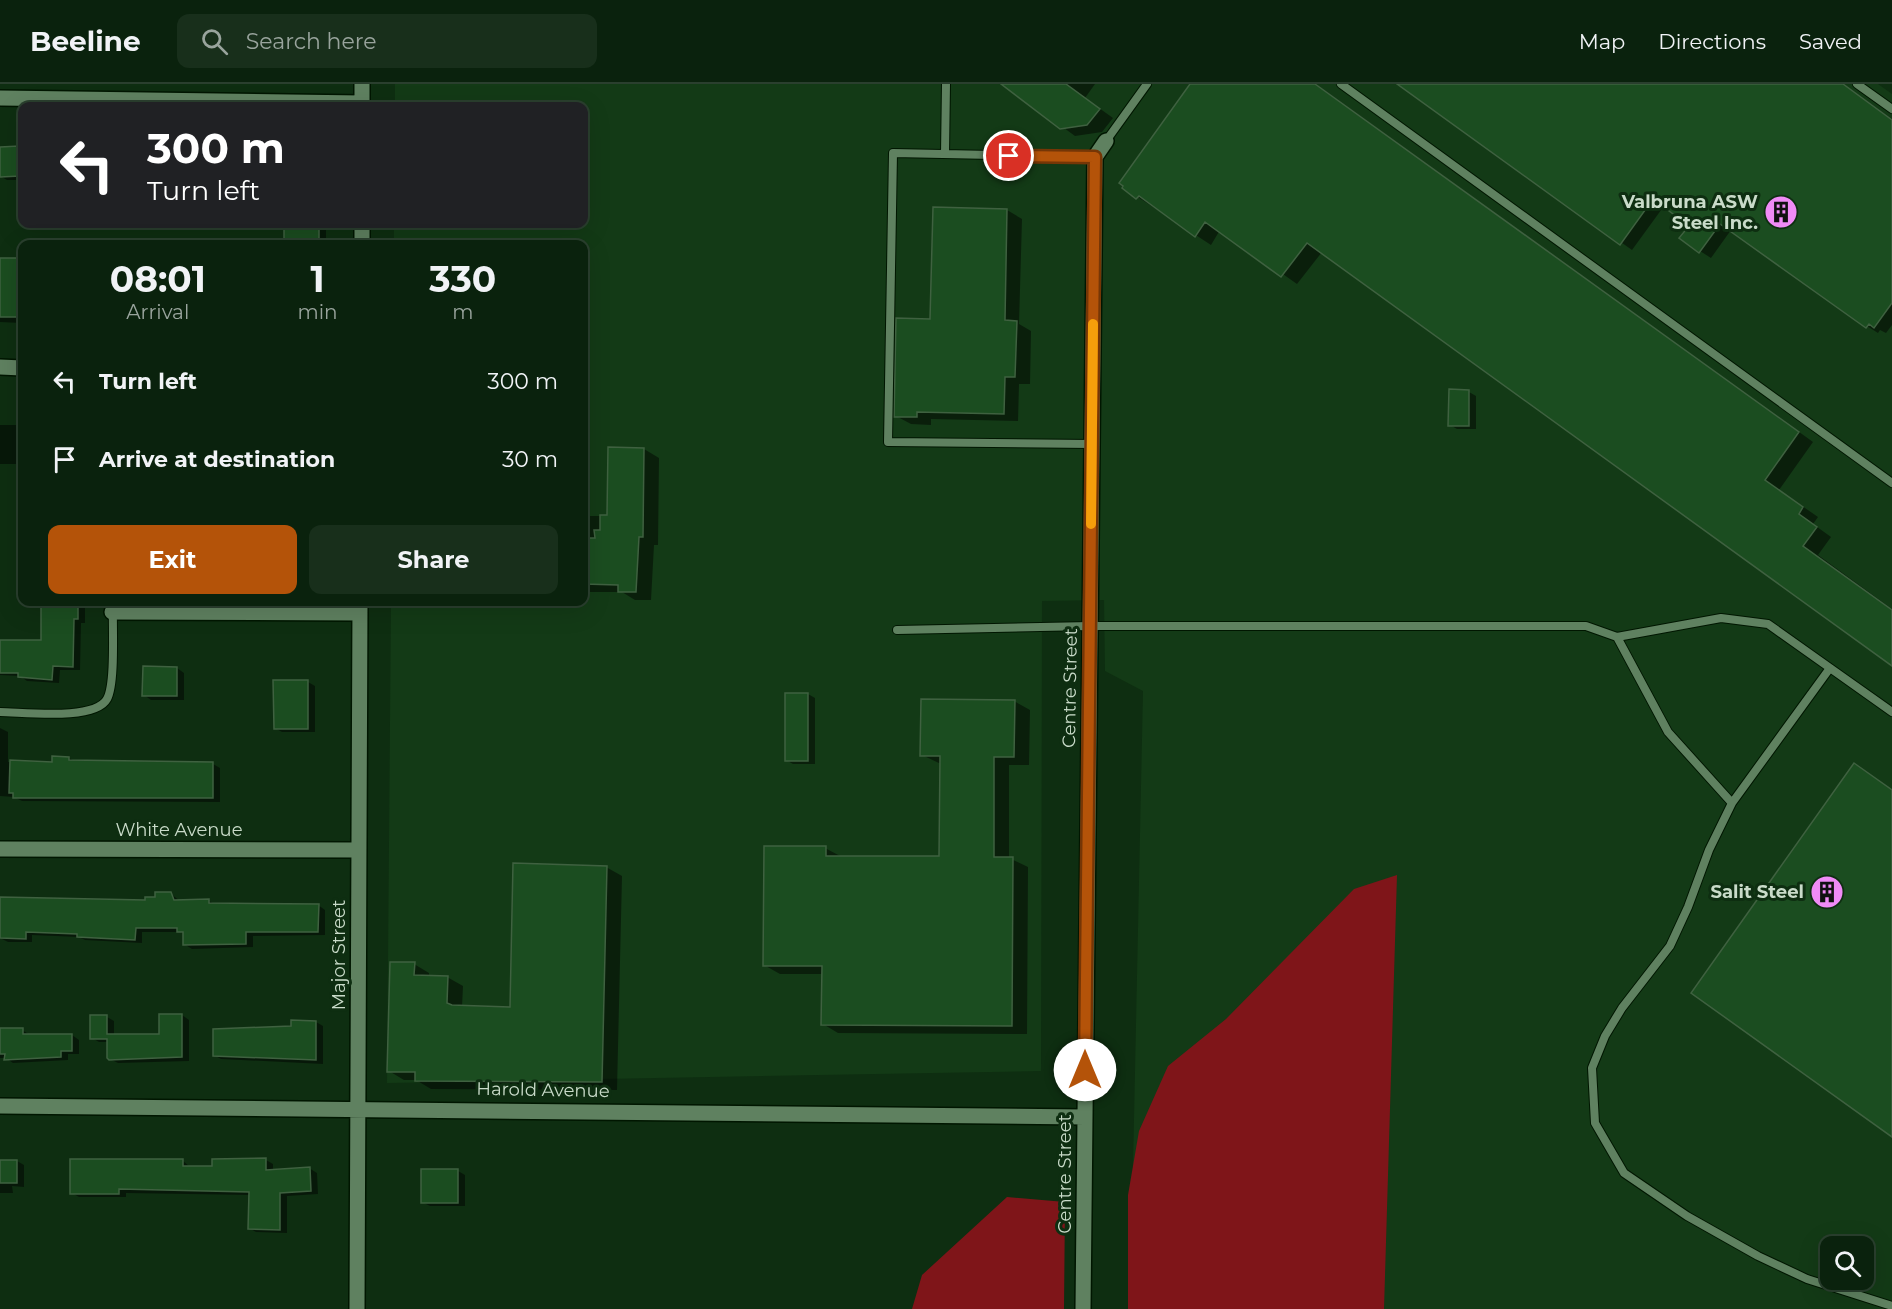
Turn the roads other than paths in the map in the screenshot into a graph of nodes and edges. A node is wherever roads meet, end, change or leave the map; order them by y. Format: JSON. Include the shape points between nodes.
{"nodes":[{"id":1,"x":362,"y":84,"type":"edge"},
{"id":2,"x":946,"y":84,"type":"edge"},
{"id":3,"x":1147,"y":84,"type":"edge"},
{"id":4,"x":1341,"y":84,"type":"edge"},
{"id":5,"x":1857,"y":84,"type":"edge"},
{"id":6,"x":0,"y":98,"type":"edge"},
{"id":7,"x":207,"y":102,"type":"edge"},
{"id":8,"x":362,"y":102,"type":"edge"},
{"id":9,"x":1892,"y":109,"type":"edge"},
{"id":10,"x":1106,"y":141,"type":"joint"},
{"id":11,"x":945,"y":154,"type":"junction"},
{"id":12,"x":1095,"y":157,"type":"junction"},
{"id":13,"x":0,"y":368,"type":"edge"},
{"id":14,"x":18,"y":368,"type":"edge"},
{"id":15,"x":1092,"y":444,"type":"junction"},
{"id":16,"x":1892,"y":483,"type":"edge"},
{"id":17,"x":112,"y":607,"type":"edge"},
{"id":18,"x":360,"y":607,"type":"edge"},
{"id":19,"x":1090,"y":626,"type":"junction"},
{"id":20,"x":897,"y":630,"type":"dead end"},
{"id":21,"x":1617,"y":637,"type":"junction"},
{"id":22,"x":1830,"y":668,"type":"junction"},
{"id":23,"x":0,"y":712,"type":"edge"},
{"id":24,"x":1892,"y":712,"type":"edge"},
{"id":25,"x":1732,"y":803,"type":"junction"},
{"id":26,"x":0,"y":849,"type":"edge"},
{"id":27,"x":359,"y":850,"type":"junction"},
{"id":28,"x":0,"y":1106,"type":"edge"},
{"id":29,"x":358,"y":1107,"type":"junction"},
{"id":30,"x":1085,"y":1117,"type":"junction"},
{"id":31,"x":1892,"y":1306,"type":"edge"},
{"id":32,"x":357,"y":1309,"type":"edge"},
{"id":33,"x":1083,"y":1309,"type":"edge"}],
"edges":[{"from":1,"to":8,"type":"street"},
{"from":2,"to":11,"type":"lane"},
{"from":3,"to":10,"type":"lane"},
{"from":4,"to":16,"type":"lane"},
{"from":5,"to":9,"type":"lane"},
{"from":6,"to":7,"type":"street"},
{"from":10,"to":12,"type":"street"},
{"from":11,"to":12,"type":"lane"},
{"from":11,"to":15,"type":"lane","via":[[893,153],[888,442]]},
{"from":12,"to":15,"type":"street","name":"Centre Street"},
{"from":13,"to":14,"type":"street"},
{"from":15,"to":19,"type":"street","name":"Centre Street"},
{"from":17,"to":18,"type":"street"},
{"from":17,"to":23,"type":"lane","via":[[112,681],[107,699],[93,710]]},
{"from":18,"to":27,"type":"street","name":"Major Street"},
{"from":19,"to":20,"type":"lane"},
{"from":19,"to":21,"type":"lane","via":[[1586,626]]},
{"from":19,"to":30,"type":"street","name":"Centre Street"},
{"from":21,"to":22,"type":"lane","via":[[1721,618],[1768,624]]},
{"from":21,"to":25,"type":"lane","via":[[1668,732]]},
{"from":22,"to":24,"type":"lane"},
{"from":22,"to":25,"type":"lane"},
{"from":25,"to":31,"type":"lane","via":[[1670,946],[1605,1036],[1592,1068],[1595,1123],[1624,1173],[1687,1216],[1807,1279]]},
{"from":26,"to":27,"type":"street","name":"White Avenue"},
{"from":27,"to":29,"type":"street","name":"Major Street"},
{"from":28,"to":29,"type":"street","name":"Harold Avenue"},
{"from":29,"to":30,"type":"street","name":"Harold Avenue"},
{"from":29,"to":32,"type":"street","name":"Major Street"},
{"from":30,"to":33,"type":"street","name":"Centre Street"}]}
